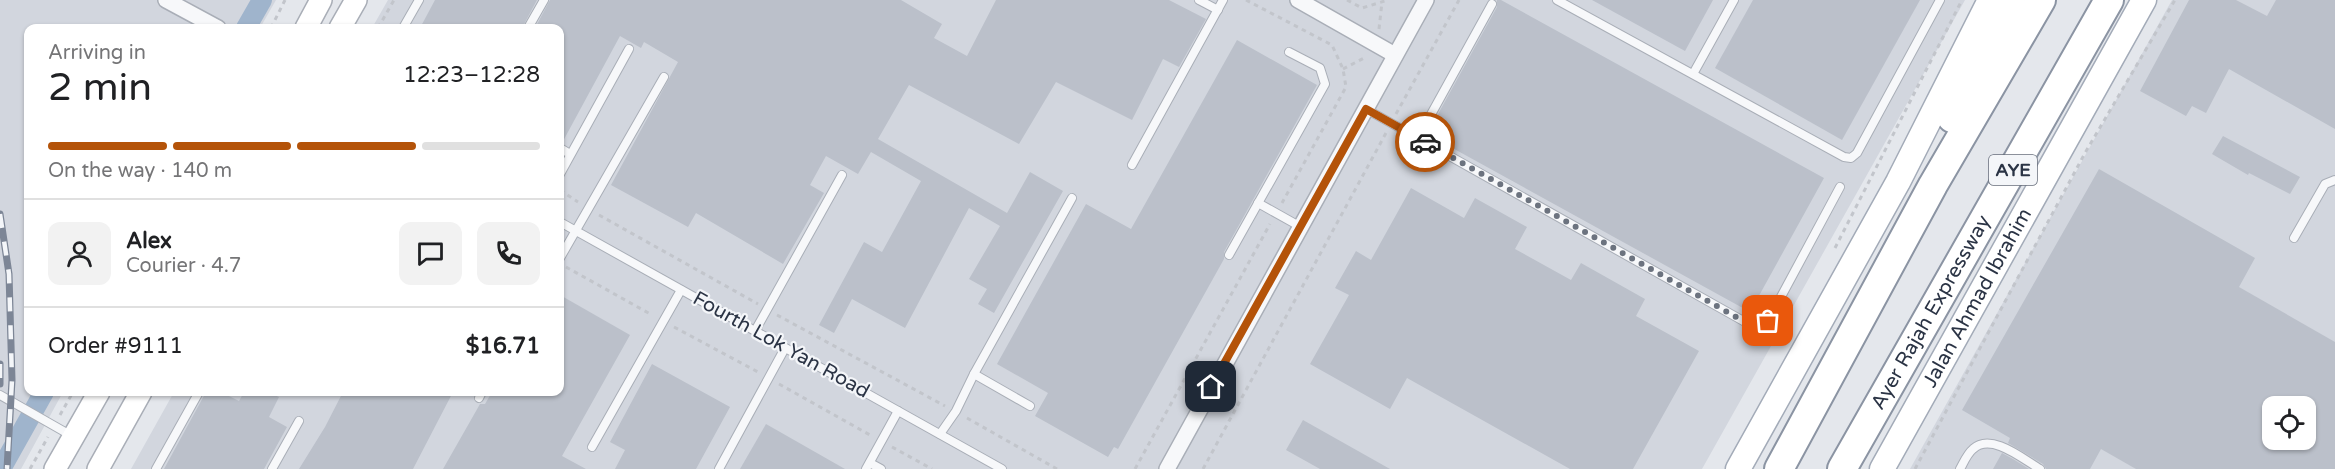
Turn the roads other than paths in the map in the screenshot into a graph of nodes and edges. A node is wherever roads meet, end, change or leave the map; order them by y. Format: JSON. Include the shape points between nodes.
{"nodes":[{"id":1,"x":166,"y":0,"type":"edge"},
{"id":2,"x":321,"y":0,"type":"edge"},
{"id":3,"x":356,"y":0,"type":"edge"},
{"id":4,"x":419,"y":0,"type":"edge"},
{"id":5,"x":544,"y":0,"type":"edge"},
{"id":6,"x":1199,"y":0,"type":"edge"},
{"id":7,"x":1223,"y":0,"type":"edge"},
{"id":8,"x":1298,"y":0,"type":"edge"},
{"id":9,"x":1426,"y":0,"type":"edge"},
{"id":10,"x":1557,"y":0,"type":"edge"},
{"id":11,"x":1734,"y":0,"type":"edge"},
{"id":12,"x":1940,"y":0,"type":"edge"},
{"id":13,"x":1990,"y":0,"type":"edge"},
{"id":14,"x":2011,"y":0,"type":"edge"},
{"id":15,"x":2041,"y":0,"type":"edge"},
{"id":16,"x":2109,"y":0,"type":"edge"},
{"id":17,"x":2144,"y":0,"type":"edge"},
{"id":18,"x":1492,"y":4,"type":"dead end"},
{"id":19,"x":1218,"y":10,"type":"junction"},
{"id":20,"x":210,"y":24,"type":"edge"},
{"id":21,"x":308,"y":24,"type":"edge"},
{"id":22,"x":342,"y":24,"type":"edge"},
{"id":23,"x":405,"y":24,"type":"edge"},
{"id":24,"x":530,"y":24,"type":"edge"},
{"id":25,"x":629,"y":49,"type":"dead end"},
{"id":26,"x":1289,"y":52,"type":"dead end"},
{"id":27,"x":1395,"y":55,"type":"junction"},
{"id":28,"x":1693,"y":74,"type":"junction"},
{"id":29,"x":664,"y":77,"type":"dead end"},
{"id":30,"x":1366,"y":109,"type":"junction"},
{"id":31,"x":1418,"y":138,"type":"junction"},
{"id":32,"x":564,"y":150,"type":"edge"},
{"id":33,"x":570,"y":154,"type":"junction"},
{"id":34,"x":1132,"y":165,"type":"dead end"},
{"id":35,"x":564,"y":166,"type":"edge"},
{"id":36,"x":842,"y":175,"type":"dead end"},
{"id":37,"x":2335,"y":180,"type":"edge"},
{"id":38,"x":1933,"y":185,"type":"junction"},
{"id":39,"x":1840,"y":187,"type":"dead end"},
{"id":40,"x":1072,"y":198,"type":"dead end"},
{"id":41,"x":1258,"y":203,"type":"junction"},
{"id":42,"x":564,"y":224,"type":"edge"},
{"id":43,"x":1301,"y":227,"type":"junction"},
{"id":44,"x":575,"y":231,"type":"junction"},
{"id":45,"x":2294,"y":238,"type":"dead end"},
{"id":46,"x":564,"y":251,"type":"edge"},
{"id":47,"x":1229,"y":255,"type":"dead end"},
{"id":48,"x":681,"y":290,"type":"junction"},
{"id":49,"x":755,"y":331,"type":"junction"},
{"id":50,"x":785,"y":348,"type":"junction"},
{"id":51,"x":974,"y":374,"type":"junction"},
{"id":52,"x":0,"y":395,"type":"edge"},
{"id":53,"x":97,"y":396,"type":"edge"},
{"id":54,"x":139,"y":396,"type":"edge"},
{"id":55,"x":197,"y":396,"type":"edge"},
{"id":56,"x":1030,"y":406,"type":"dead end"},
{"id":57,"x":898,"y":411,"type":"junction"},
{"id":58,"x":299,"y":421,"type":"dead end"},
{"id":59,"x":940,"y":434,"type":"junction"},
{"id":60,"x":73,"y":437,"type":"junction"},
{"id":61,"x":592,"y":447,"type":"dead end"},
{"id":62,"x":868,"y":466,"type":"edge"},
{"id":63,"x":55,"y":469,"type":"edge"},
{"id":64,"x":98,"y":469,"type":"edge"},
{"id":65,"x":156,"y":469,"type":"edge"},
{"id":66,"x":272,"y":469,"type":"edge"},
{"id":67,"x":719,"y":469,"type":"edge"},
{"id":68,"x":881,"y":469,"type":"edge"},
{"id":69,"x":1000,"y":469,"type":"edge"},
{"id":70,"x":1167,"y":469,"type":"edge"},
{"id":71,"x":1738,"y":469,"type":"edge"},
{"id":72,"x":1779,"y":469,"type":"edge"},
{"id":73,"x":1842,"y":469,"type":"edge"},
{"id":74,"x":1882,"y":469,"type":"edge"},
{"id":75,"x":1960,"y":469,"type":"edge"},
{"id":76,"x":2040,"y":469,"type":"edge"}],
"edges":[{"from":1,"to":20,"type":"street"},
{"from":2,"to":21,"type":"main road"},
{"from":3,"to":22,"type":"main road"},
{"from":4,"to":23,"type":"lane"},
{"from":5,"to":24,"type":"lane"},
{"from":6,"to":19,"type":"lane"},
{"from":7,"to":19,"type":"lane"},
{"from":8,"to":27,"type":"street"},
{"from":9,"to":27,"type":"street"},
{"from":10,"to":28,"type":"lane"},
{"from":11,"to":28,"type":"lane"},
{"from":12,"to":28,"type":"lane","via":[[1851,158]]},
{"from":13,"to":71,"type":"main road","via":[[1898,182]]},
{"from":14,"to":38,"type":"highway","via":[[1949,124],[1935,158]]},
{"from":15,"to":38,"type":"highway"},
{"from":16,"to":73,"type":"highway","name":"Ayer Rajah Expressway","number":"AYE"},
{"from":17,"to":74,"type":"main road","name":"Jalan Ahmad Ibrahim"},
{"from":18,"to":31,"type":"lane"},
{"from":19,"to":34,"type":"lane"},
{"from":25,"to":33,"type":"lane"},
{"from":26,"to":41,"type":"lane","via":[[1320,68],[1325,84]]},
{"from":27,"to":30,"type":"street"},
{"from":29,"to":44,"type":"lane"},
{"from":30,"to":31,"type":"lane"},
{"from":30,"to":43,"type":"street"},
{"from":31,"to":39,"type":"lane","via":[[1759,328],[1768,321]]},
{"from":32,"to":33,"type":"lane"},
{"from":33,"to":35,"type":"lane"},
{"from":36,"to":49,"type":"lane"},
{"from":37,"to":45,"type":"lane","via":[[2325,184]]},
{"from":38,"to":72,"type":"highway"},
{"from":40,"to":51,"type":"lane"},
{"from":41,"to":43,"type":"lane"},
{"from":41,"to":47,"type":"lane"},
{"from":42,"to":44,"type":"lane","name":"Fourth Lok Yan Road"},
{"from":43,"to":70,"type":"street"},
{"from":44,"to":46,"type":"lane"},
{"from":44,"to":48,"type":"lane","name":"Fourth Lok Yan Road"},
{"from":48,"to":49,"type":"lane","name":"Fourth Lok Yan Road"},
{"from":48,"to":61,"type":"lane"},
{"from":49,"to":50,"type":"lane","name":"Fourth Lok Yan Road"},
{"from":50,"to":57,"type":"lane","name":"Fourth Lok Yan Road"},
{"from":50,"to":67,"type":"lane"},
{"from":51,"to":56,"type":"lane"},
{"from":51,"to":59,"type":"lane"},
{"from":52,"to":60,"type":"lane"},
{"from":53,"to":60,"type":"main road"},
{"from":54,"to":64,"type":"main road"},
{"from":55,"to":65,"type":"lane"},
{"from":57,"to":59,"type":"lane","name":"Fourth Lok Yan Road"},
{"from":57,"to":62,"type":"lane"},
{"from":58,"to":66,"type":"lane"},
{"from":59,"to":69,"type":"lane","name":"Fourth Lok Yan Road"},
{"from":60,"to":63,"type":"main road"},
{"from":62,"to":68,"type":"lane"},
{"from":75,"to":76,"type":"lane","via":[[1973,448],[1985,442],[1996,444]]}]}
